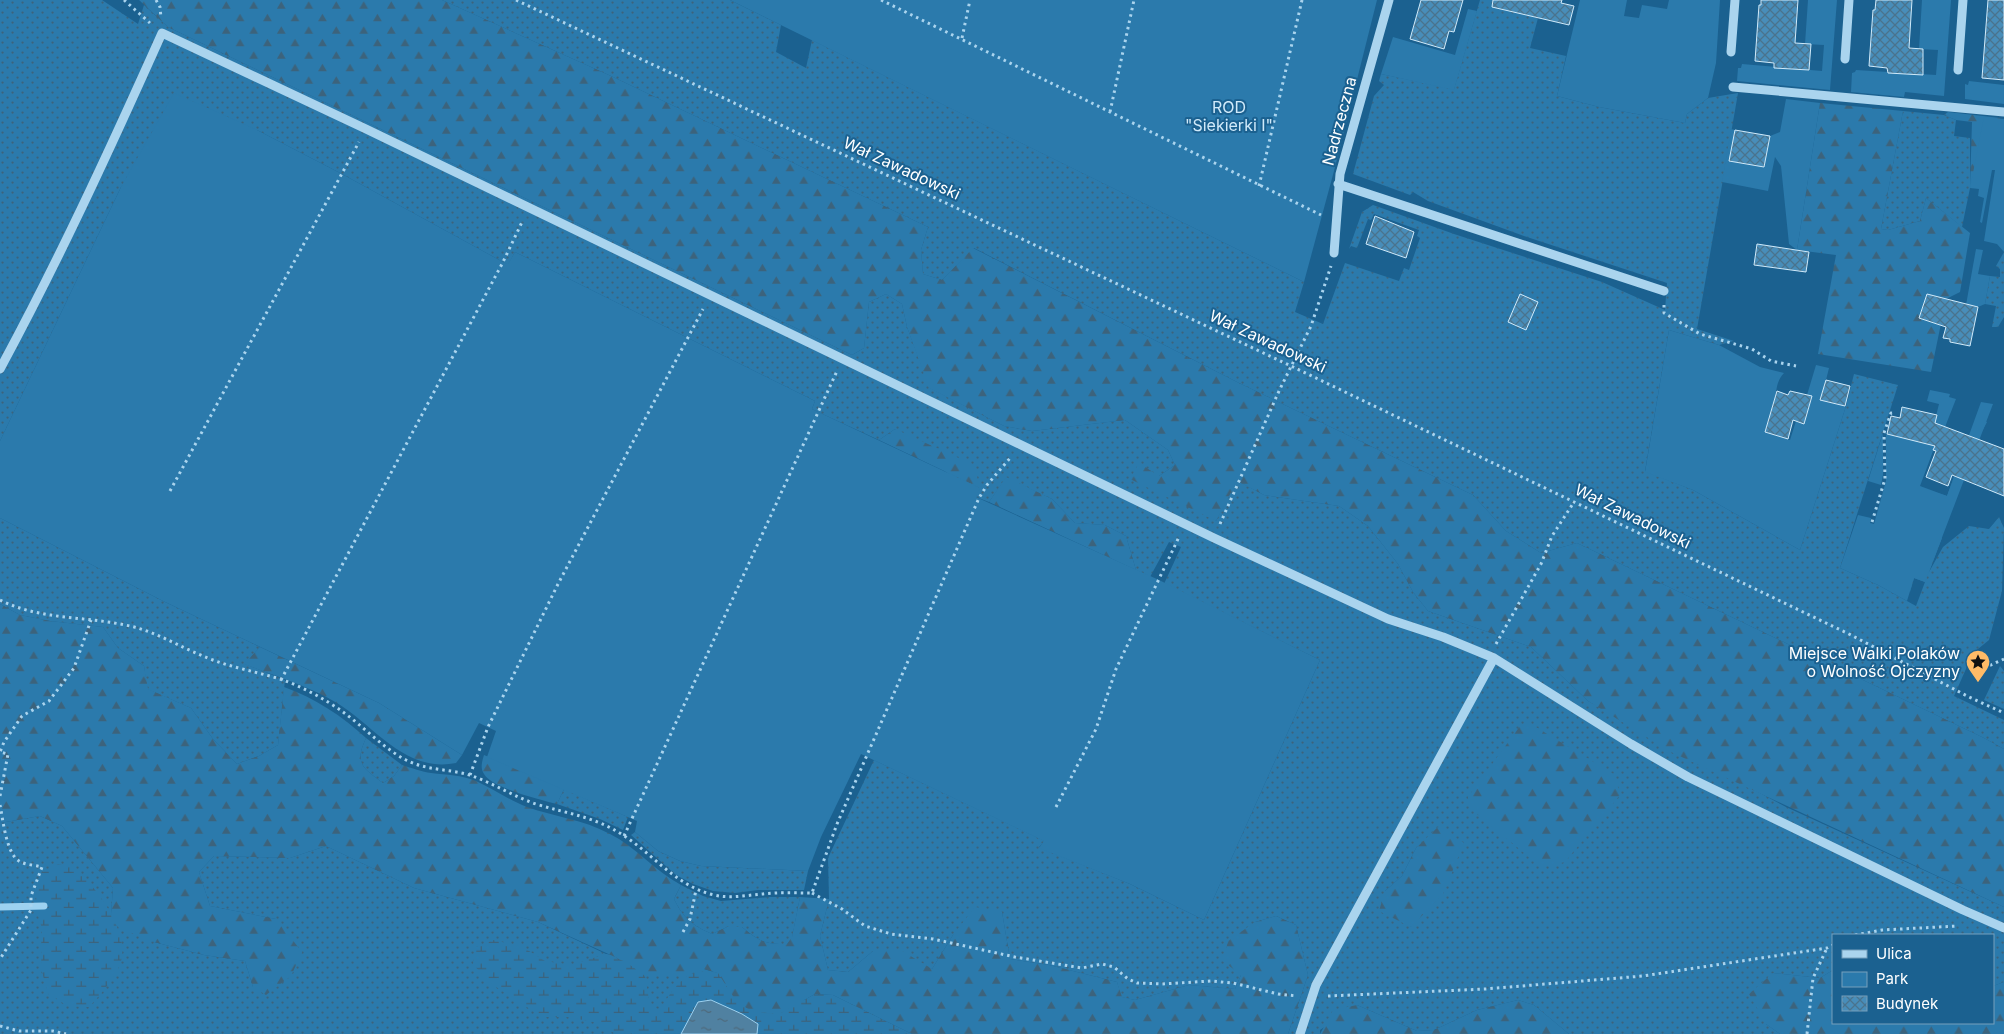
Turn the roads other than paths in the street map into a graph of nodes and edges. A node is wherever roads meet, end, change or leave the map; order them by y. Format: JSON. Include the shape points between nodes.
{"nodes":[{"id":1,"x":1389,"y":0,"type":"edge"},
{"id":2,"x":1735,"y":0,"type":"edge"},
{"id":3,"x":1849,"y":0,"type":"edge"},
{"id":4,"x":1963,"y":0,"type":"edge"},
{"id":5,"x":1732,"y":52,"type":"dead end"},
{"id":6,"x":1845,"y":59,"type":"dead end"},
{"id":7,"x":1958,"y":70,"type":"dead end"},
{"id":8,"x":1733,"y":87,"type":"dead end"},
{"id":9,"x":2004,"y":112,"type":"edge"},
{"id":10,"x":1338,"y":184,"type":"junction"},
{"id":11,"x":1334,"y":253,"type":"road end"},
{"id":12,"x":1664,"y":290,"type":"road end"},
{"id":13,"x":0,"y":369,"type":"edge"},
{"id":14,"x":1492,"y":657,"type":"junction"},
{"id":15,"x":2004,"y":928,"type":"edge"},
{"id":16,"x":1300,"y":1034,"type":"edge"}],
"edges":[{"from":1,"to":10,"type":"street","name":"Nadrzeczna"},
{"from":2,"to":5,"type":"street"},
{"from":3,"to":6,"type":"street"},
{"from":4,"to":7,"type":"street"},
{"from":8,"to":9,"type":"street"},
{"from":10,"to":11,"type":"street","name":"Nadrzeczna"},
{"from":10,"to":12,"type":"street"},
{"from":13,"to":14,"type":"street","via":[[33,309],[162,33],[1214,538],[1388,618]]},
{"from":14,"to":15,"type":"street","via":[[1688,777]]},
{"from":14,"to":16,"type":"street","via":[[1316,985]]}]}
